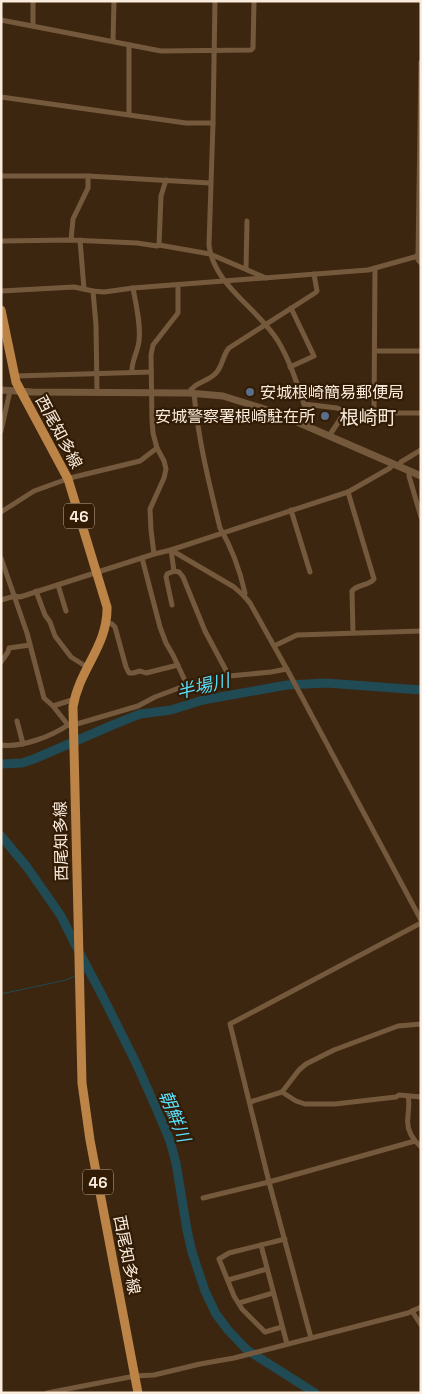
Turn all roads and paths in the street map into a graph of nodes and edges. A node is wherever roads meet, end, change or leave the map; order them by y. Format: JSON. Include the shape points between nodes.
{"nodes":[{"id":1,"x":33,"y":1,"type":"edge"},
{"id":2,"x":114,"y":1,"type":"edge"},
{"id":3,"x":215,"y":1,"type":"edge"},
{"id":4,"x":254,"y":1,"type":"edge"},
{"id":5,"x":1,"y":20,"type":"edge"},
{"id":6,"x":33,"y":26,"type":"junction"},
{"id":7,"x":113,"y":42,"type":"junction"},
{"id":8,"x":129,"y":45,"type":"junction"},
{"id":9,"x":214,"y":50,"type":"junction"},
{"id":10,"x":421,"y":62,"type":"edge"},
{"id":11,"x":1,"y":97,"type":"edge"},
{"id":12,"x":129,"y":114,"type":"junction"},
{"id":13,"x":213,"y":123,"type":"junction"},
{"id":14,"x":1,"y":176,"type":"edge"},
{"id":15,"x":88,"y":176,"type":"junction"},
{"id":16,"x":166,"y":180,"type":"junction"},
{"id":17,"x":210,"y":183,"type":"junction"},
{"id":18,"x":248,"y":221,"type":"dead end"},
{"id":19,"x":71,"y":240,"type":"junction"},
{"id":20,"x":80,"y":240,"type":"junction"},
{"id":21,"x":1,"y":241,"type":"edge"},
{"id":22,"x":159,"y":245,"type":"junction"},
{"id":23,"x":210,"y":254,"type":"junction"},
{"id":24,"x":420,"y":258,"type":"edge"},
{"id":25,"x":375,"y":268,"type":"junction"},
{"id":26,"x":246,"y":269,"type":"junction"},
{"id":27,"x":314,"y":274,"type":"junction"},
{"id":28,"x":266,"y":278,"type":"junction"},
{"id":29,"x":224,"y":281,"type":"junction"},
{"id":30,"x":178,"y":286,"type":"junction"},
{"id":31,"x":133,"y":288,"type":"junction"},
{"id":32,"x":84,"y":289,"type":"junction"},
{"id":33,"x":1,"y":291,"type":"edge"},
{"id":34,"x":92,"y":291,"type":"junction"},
{"id":35,"x":291,"y":308,"type":"junction"},
{"id":36,"x":1,"y":310,"type":"edge"},
{"id":37,"x":265,"y":325,"type":"junction"},
{"id":38,"x":375,"y":351,"type":"junction"},
{"id":39,"x":421,"y":351,"type":"edge"},
{"id":40,"x":290,"y":367,"type":"junction"},
{"id":41,"x":132,"y":372,"type":"junction"},
{"id":42,"x":151,"y":372,"type":"junction"},
{"id":43,"x":96,"y":373,"type":"junction"},
{"id":44,"x":16,"y":376,"type":"junction"},
{"id":45,"x":1,"y":390,"type":"edge"},
{"id":46,"x":10,"y":391,"type":"junction"},
{"id":47,"x":21,"y":392,"type":"junction"},
{"id":48,"x":96,"y":392,"type":"junction"},
{"id":49,"x":152,"y":393,"type":"junction"},
{"id":50,"x":191,"y":393,"type":"junction"},
{"id":51,"x":304,"y":404,"type":"junction"},
{"id":52,"x":345,"y":412,"type":"junction"},
{"id":53,"x":421,"y":412,"type":"edge"},
{"id":54,"x":374,"y":413,"type":"junction"},
{"id":55,"x":311,"y":428,"type":"junction"},
{"id":56,"x":1,"y":431,"type":"edge"},
{"id":57,"x":329,"y":436,"type":"junction"},
{"id":58,"x":157,"y":448,"type":"junction"},
{"id":59,"x":421,"y":450,"type":"edge"},
{"id":60,"x":396,"y":465,"type":"junction"},
{"id":61,"x":409,"y":470,"type":"junction"},
{"id":62,"x":421,"y":476,"type":"edge"},
{"id":63,"x":68,"y":478,"type":"junction"},
{"id":64,"x":348,"y":492,"type":"junction"},
{"id":65,"x":290,"y":510,"type":"junction"},
{"id":66,"x":1,"y":512,"type":"edge"},
{"id":67,"x":421,"y":517,"type":"edge"},
{"id":68,"x":223,"y":532,"type":"junction"},
{"id":69,"x":171,"y":550,"type":"junction"},
{"id":70,"x":154,"y":554,"type":"junction"},
{"id":71,"x":1,"y":558,"type":"edge"},
{"id":72,"x":142,"y":558,"type":"junction"},
{"id":73,"x":174,"y":571,"type":"junction"},
{"id":74,"x":96,"y":572,"type":"junction"},
{"id":75,"x":310,"y":572,"type":"dead end"},
{"id":76,"x":58,"y":585,"type":"junction"},
{"id":77,"x":36,"y":591,"type":"junction"},
{"id":78,"x":15,"y":596,"type":"junction"},
{"id":79,"x":244,"y":596,"type":"junction"},
{"id":80,"x":1,"y":600,"type":"edge"},
{"id":81,"x":172,"y":605,"type":"dead end"},
{"id":82,"x":66,"y":611,"type":"dead end"},
{"id":83,"x":107,"y":623,"type":"junction"},
{"id":84,"x":421,"y":631,"type":"edge"},
{"id":85,"x":353,"y":633,"type":"junction"},
{"id":86,"x":30,"y":645,"type":"junction"},
{"id":87,"x":274,"y":646,"type":"junction"},
{"id":88,"x":1,"y":662,"type":"edge"},
{"id":89,"x":178,"y":665,"type":"junction"},
{"id":90,"x":87,"y":667,"type":"junction"},
{"id":91,"x":288,"y":671,"type":"junction"},
{"id":92,"x":229,"y":676,"type":"junction"},
{"id":93,"x":187,"y":686,"type":"junction"},
{"id":94,"x":75,"y":699,"type":"junction"},
{"id":95,"x":53,"y":706,"type":"junction"},
{"id":96,"x":17,"y":722,"type":"dead end"},
{"id":97,"x":72,"y":728,"type":"junction"},
{"id":98,"x":23,"y":744,"type":"junction"},
{"id":99,"x":1,"y":745,"type":"edge"},
{"id":100,"x":421,"y":921,"type":"edge"},
{"id":101,"x":421,"y":1024,"type":"edge"},
{"id":102,"x":282,"y":1092,"type":"junction"},
{"id":103,"x":408,"y":1096,"type":"junction"},
{"id":104,"x":421,"y":1097,"type":"edge"},
{"id":105,"x":250,"y":1102,"type":"junction"},
{"id":106,"x":415,"y":1142,"type":"junction"},
{"id":107,"x":421,"y":1147,"type":"edge"},
{"id":108,"x":270,"y":1182,"type":"junction"},
{"id":109,"x":203,"y":1198,"type":"dead end"},
{"id":110,"x":285,"y":1239,"type":"junction"},
{"id":111,"x":261,"y":1245,"type":"junction"},
{"id":112,"x":267,"y":1269,"type":"junction"},
{"id":113,"x":228,"y":1280,"type":"junction"},
{"id":114,"x":273,"y":1293,"type":"junction"},
{"id":115,"x":239,"y":1303,"type":"junction"},
{"id":116,"x":421,"y":1307,"type":"edge"},
{"id":117,"x":412,"y":1311,"type":"junction"},
{"id":118,"x":421,"y":1326,"type":"edge"},
{"id":119,"x":282,"y":1327,"type":"junction"},
{"id":120,"x":311,"y":1338,"type":"junction"},
{"id":121,"x":287,"y":1344,"type":"junction"},
{"id":122,"x":135,"y":1376,"type":"junction"},
{"id":123,"x":47,"y":1393,"type":"edge"},
{"id":124,"x":138,"y":1393,"type":"edge"}],
"edges":[{"from":1,"to":6,"type":"street"},
{"from":2,"to":7,"type":"street"},
{"from":3,"to":9,"type":"street"},
{"from":4,"to":9,"type":"street","via":[[253,49]]},
{"from":5,"to":6,"type":"street"},
{"from":6,"to":7,"type":"street"},
{"from":7,"to":8,"type":"street"},
{"from":8,"to":9,"type":"street","via":[[161,51]]},
{"from":8,"to":12,"type":"street"},
{"from":9,"to":13,"type":"street"},
{"from":10,"to":24,"type":"street"},
{"from":11,"to":12,"type":"street"},
{"from":12,"to":13,"type":"street","via":[[186,123]]},
{"from":13,"to":17,"type":"street"},
{"from":14,"to":15,"type":"street"},
{"from":15,"to":16,"type":"street"},
{"from":15,"to":19,"type":"street","via":[[88,188],[73,218]]},
{"from":16,"to":17,"type":"street"},
{"from":16,"to":22,"type":"street","via":[[161,196]]},
{"from":17,"to":23,"type":"street"},
{"from":18,"to":26,"type":"street"},
{"from":19,"to":20,"type":"street"},
{"from":19,"to":21,"type":"street"},
{"from":20,"to":22,"type":"street"},
{"from":20,"to":32,"type":"street"},
{"from":22,"to":23,"type":"street"},
{"from":23,"to":26,"type":"street"},
{"from":23,"to":29,"type":"street"},
{"from":24,"to":25,"type":"street"},
{"from":25,"to":27,"type":"street"},
{"from":25,"to":38,"type":"street"},
{"from":26,"to":28,"type":"street"},
{"from":27,"to":28,"type":"street"},
{"from":27,"to":35,"type":"street","via":[[315,293]]},
{"from":28,"to":29,"type":"street"},
{"from":29,"to":30,"type":"street"},
{"from":29,"to":37,"type":"street"},
{"from":30,"to":31,"type":"street"},
{"from":30,"to":42,"type":"street","via":[[178,313],[151,349]]},
{"from":31,"to":34,"type":"street"},
{"from":31,"to":41,"type":"street","via":[[140,338]]},
{"from":32,"to":33,"type":"street","via":[[67,286]]},
{"from":32,"to":34,"type":"street"},
{"from":34,"to":43,"type":"street"},
{"from":35,"to":37,"type":"street"},
{"from":35,"to":40,"type":"street","via":[[314,356]]},
{"from":36,"to":44,"type":"main road","name":"西尾知多線","number":"46"},
{"from":37,"to":40,"type":"street"},
{"from":37,"to":50,"type":"street","via":[[229,348],[219,370],[194,385]]},
{"from":38,"to":39,"type":"street"},
{"from":38,"to":54,"type":"street"},
{"from":40,"to":51,"type":"street"},
{"from":41,"to":42,"type":"street"},
{"from":41,"to":43,"type":"street"},
{"from":42,"to":49,"type":"street"},
{"from":43,"to":44,"type":"street"},
{"from":43,"to":48,"type":"street"},
{"from":44,"to":47,"type":"main road","name":"西尾知多線","number":"46"},
{"from":45,"to":46,"type":"street"},
{"from":46,"to":47,"type":"street"},
{"from":46,"to":56,"type":"street"},
{"from":47,"to":48,"type":"street"},
{"from":47,"to":63,"type":"main road","name":"西尾知多線","number":"46"},
{"from":48,"to":49,"type":"street"},
{"from":49,"to":50,"type":"street"},
{"from":49,"to":58,"type":"street"},
{"from":50,"to":55,"type":"street","via":[[233,398]]},
{"from":50,"to":68,"type":"street","via":[[205,466]]},
{"from":51,"to":52,"type":"street"},
{"from":51,"to":55,"type":"street"},
{"from":52,"to":54,"type":"street"},
{"from":52,"to":57,"type":"street"},
{"from":53,"to":54,"type":"street"},
{"from":55,"to":57,"type":"street"},
{"from":57,"to":60,"type":"street"},
{"from":58,"to":63,"type":"street","via":[[140,460]]},
{"from":58,"to":70,"type":"street","via":[[166,469],[150,509]]},
{"from":59,"to":60,"type":"street"},
{"from":60,"to":61,"type":"street"},
{"from":60,"to":64,"type":"street"},
{"from":61,"to":62,"type":"street"},
{"from":61,"to":67,"type":"street"},
{"from":63,"to":66,"type":"street","via":[[34,491]]},
{"from":63,"to":74,"type":"main road","name":"西尾知多線","number":"46"},
{"from":64,"to":65,"type":"street"},
{"from":64,"to":85,"type":"street","via":[[374,579],[352,591]]},
{"from":65,"to":68,"type":"street"},
{"from":65,"to":75,"type":"street"},
{"from":68,"to":69,"type":"street"},
{"from":68,"to":79,"type":"street","via":[[241,575]]},
{"from":69,"to":70,"type":"street"},
{"from":69,"to":73,"type":"street"},
{"from":69,"to":79,"type":"street"},
{"from":70,"to":72,"type":"street"},
{"from":71,"to":78,"type":"street"},
{"from":72,"to":74,"type":"street"},
{"from":72,"to":89,"type":"street","via":[[160,627]]},
{"from":73,"to":81,"type":"street","via":[[166,577]]},
{"from":73,"to":92,"type":"street","via":[[184,576],[205,631]]},
{"from":74,"to":76,"type":"street"},
{"from":74,"to":83,"type":"main road","name":"西尾知多線","number":"46","via":[[107,607]]},
{"from":76,"to":77,"type":"street"},
{"from":76,"to":82,"type":"street"},
{"from":77,"to":78,"type":"street"},
{"from":77,"to":90,"type":"street","via":[[55,636],[71,657]]},
{"from":78,"to":80,"type":"street"},
{"from":78,"to":86,"type":"street"},
{"from":79,"to":87,"type":"street"},
{"from":83,"to":89,"type":"street","via":[[115,627],[130,673],[146,673]]},
{"from":83,"to":90,"type":"main road","name":"西尾知多線","number":"46"},
{"from":84,"to":85,"type":"street"},
{"from":85,"to":87,"type":"street","via":[[297,635]]},
{"from":86,"to":88,"type":"street","via":[[9,648]]},
{"from":86,"to":95,"type":"street","via":[[44,698]]},
{"from":87,"to":91,"type":"street"},
{"from":89,"to":93,"type":"street"},
{"from":90,"to":94,"type":"main road","name":"西尾知多線","number":"46"},
{"from":91,"to":92,"type":"street"},
{"from":91,"to":100,"type":"street"},
{"from":92,"to":93,"type":"street"},
{"from":93,"to":97,"type":"street"},
{"from":94,"to":95,"type":"street"},
{"from":94,"to":97,"type":"main road","name":"西尾知多線","number":"46"},
{"from":95,"to":97,"type":"street"},
{"from":96,"to":98,"type":"street"},
{"from":97,"to":98,"type":"street"},
{"from":97,"to":122,"type":"main road","name":"西尾知多線","number":"46","via":[[82,1084]]},
{"from":98,"to":99,"type":"street"},
{"from":100,"to":105,"type":"street","via":[[230,1024]]},
{"from":101,"to":102,"type":"street","via":[[398,1026],[334,1050],[306,1064]]},
{"from":102,"to":103,"type":"street","via":[[305,1104]]},
{"from":102,"to":105,"type":"street"},
{"from":103,"to":104,"type":"street"},
{"from":103,"to":106,"type":"street","via":[[408,1130]]},
{"from":105,"to":108,"type":"street"},
{"from":106,"to":107,"type":"street"},
{"from":106,"to":108,"type":"street"},
{"from":108,"to":109,"type":"street"},
{"from":108,"to":110,"type":"street"},
{"from":110,"to":111,"type":"street"},
{"from":110,"to":120,"type":"street"},
{"from":111,"to":112,"type":"street"},
{"from":111,"to":113,"type":"street","via":[[219,1259]]},
{"from":112,"to":113,"type":"street"},
{"from":112,"to":114,"type":"street"},
{"from":113,"to":115,"type":"street"},
{"from":114,"to":115,"type":"street"},
{"from":114,"to":119,"type":"street"},
{"from":115,"to":119,"type":"street","via":[[265,1332]]},
{"from":116,"to":117,"type":"street"},
{"from":117,"to":118,"type":"street"},
{"from":117,"to":120,"type":"street"},
{"from":119,"to":121,"type":"street"},
{"from":120,"to":121,"type":"street"},
{"from":121,"to":122,"type":"street","via":[[154,1375]]},
{"from":122,"to":123,"type":"street"},
{"from":122,"to":124,"type":"main road","name":"西尾知多線","number":"46"}]}
